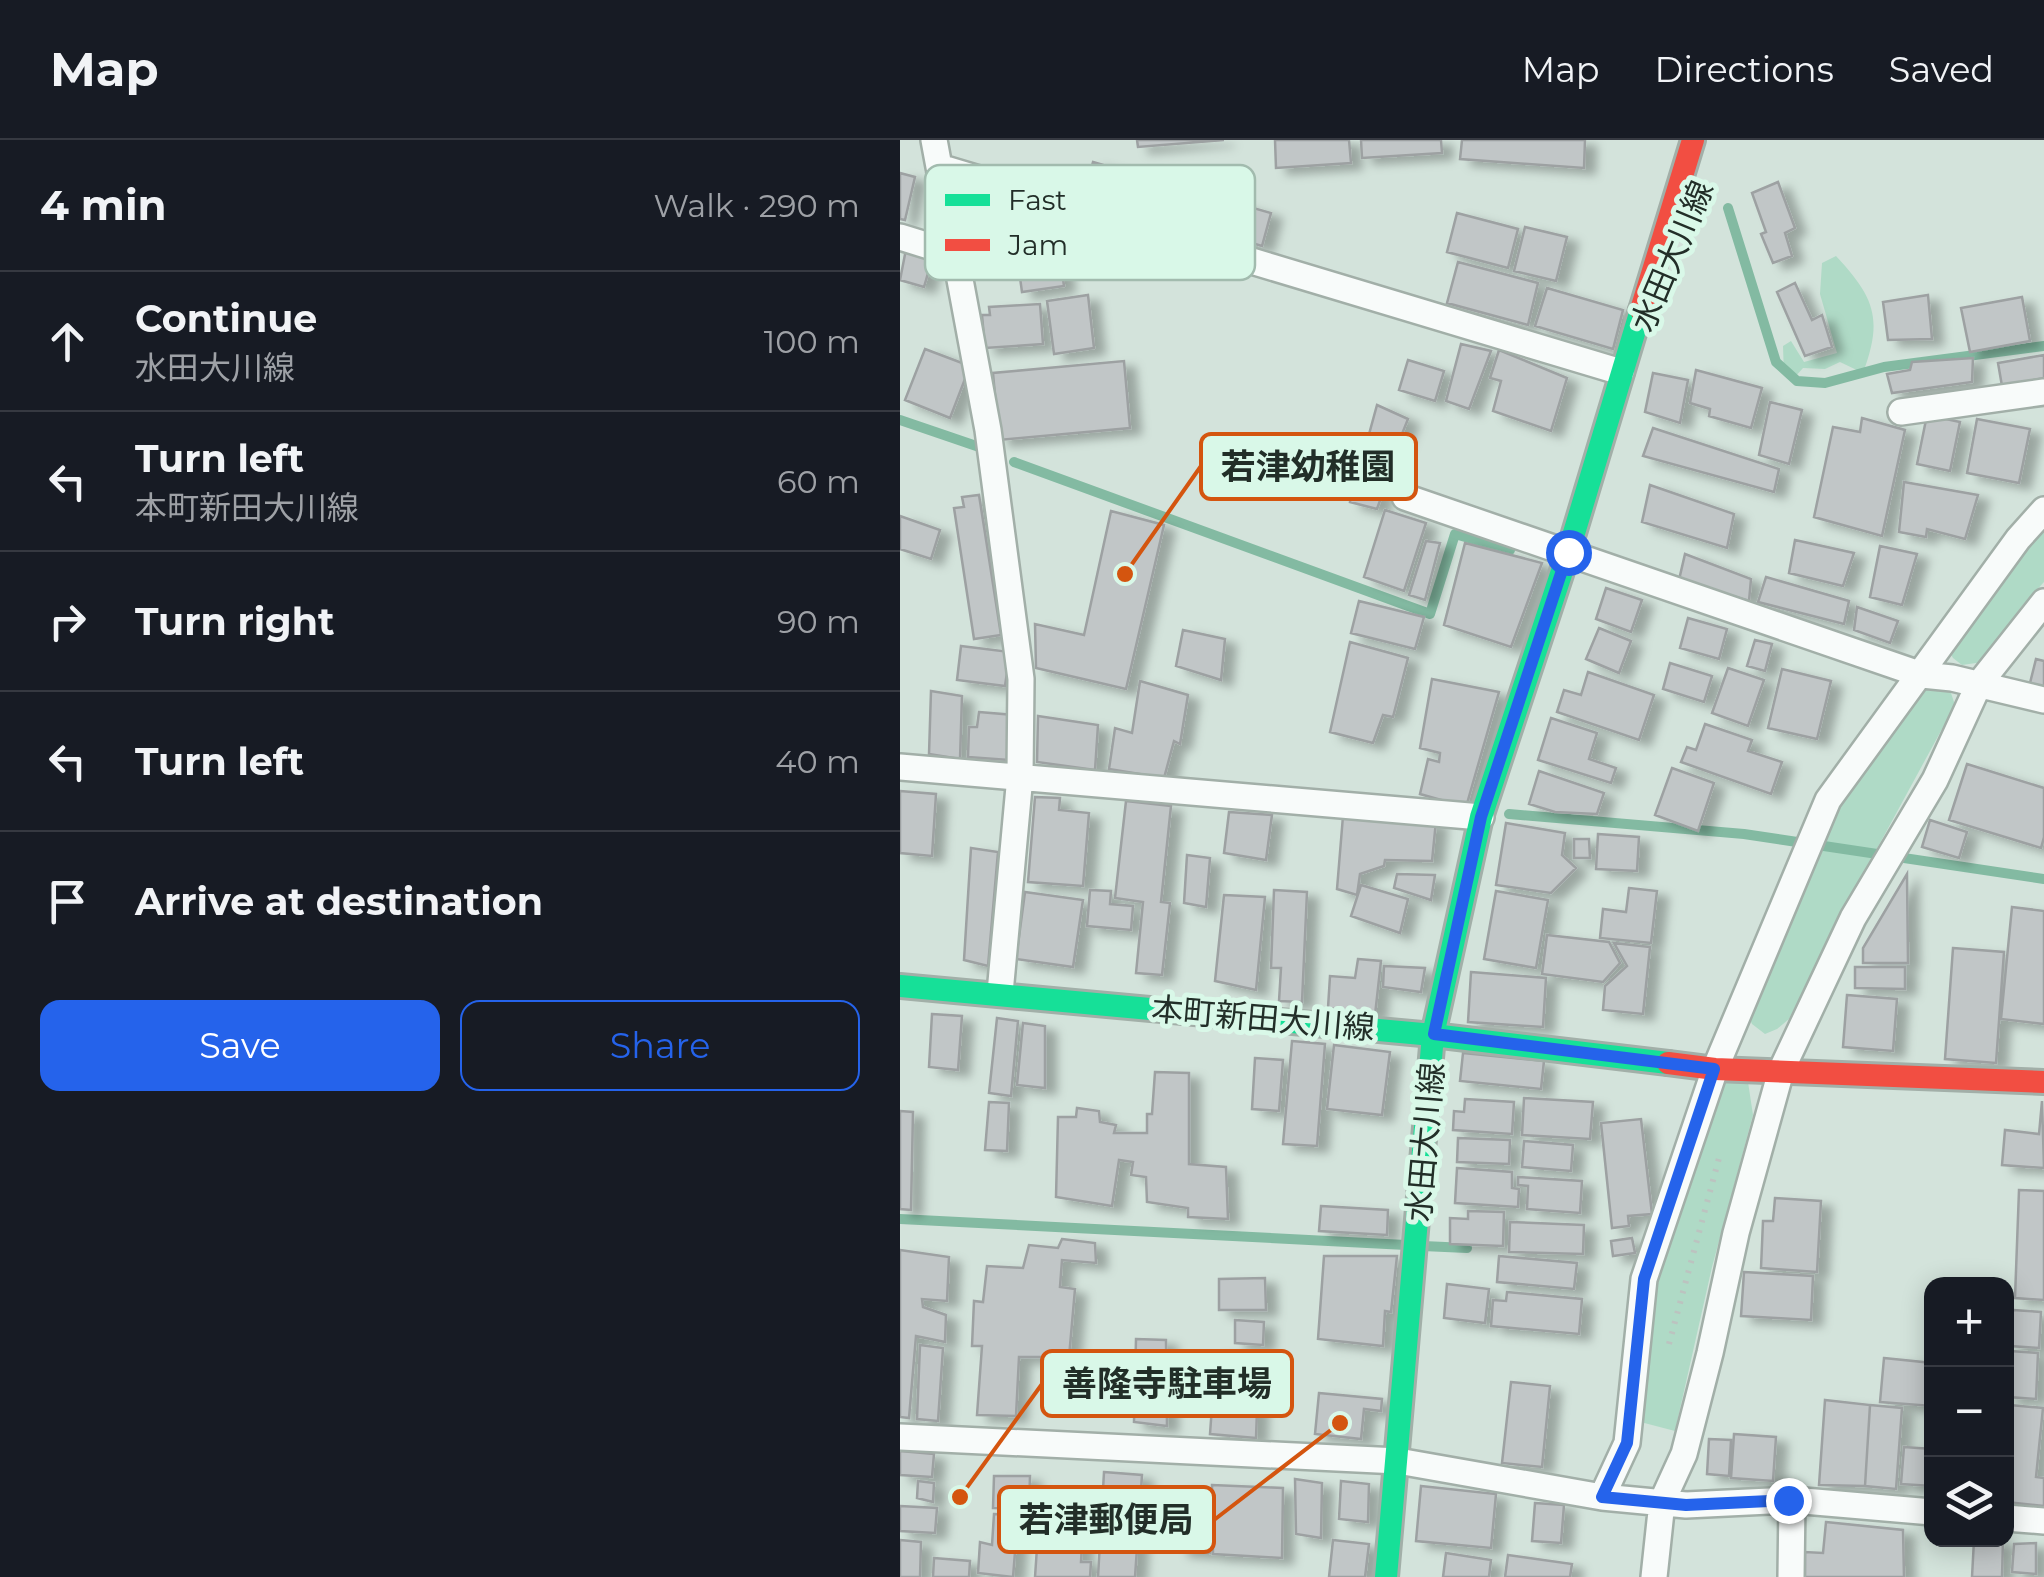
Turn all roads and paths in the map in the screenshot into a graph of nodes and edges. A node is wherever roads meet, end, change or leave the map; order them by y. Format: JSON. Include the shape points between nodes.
{"nodes":[{"id":1,"x":934,"y":140,"type":"edge"},
{"id":2,"x":1693,"y":140,"type":"edge"},
{"id":3,"x":938,"y":165,"type":"edge"},
{"id":4,"x":1707,"y":173,"type":"dead end"},
{"id":5,"x":900,"y":237,"type":"edge"},
{"id":6,"x":925,"y":245,"type":"edge"},
{"id":7,"x":1255,"y":262,"type":"edge"},
{"id":8,"x":960,"y":280,"type":"edge"},
{"id":9,"x":1621,"y":372,"type":"junction"},
{"id":10,"x":2044,"y":392,"type":"edge"},
{"id":11,"x":1901,"y":412,"type":"dead end"},
{"id":12,"x":1405,"y":497,"type":"dead end"},
{"id":13,"x":2044,"y":510,"type":"edge"},
{"id":14,"x":1568,"y":552,"type":"junction"},
{"id":15,"x":2044,"y":602,"type":"edge"},
{"id":16,"x":1922,"y":676,"type":"junction"},
{"id":17,"x":1979,"y":684,"type":"junction"},
{"id":18,"x":2044,"y":700,"type":"edge"},
{"id":19,"x":900,"y":767,"type":"edge"},
{"id":20,"x":1020,"y":776,"type":"junction"},
{"id":21,"x":1481,"y":817,"type":"junction"},
{"id":22,"x":900,"y":986,"type":"edge"},
{"id":23,"x":1000,"y":993,"type":"junction"},
{"id":24,"x":1434,"y":1034,"type":"junction"},
{"id":25,"x":1714,"y":1069,"type":"junction"},
{"id":26,"x":1781,"y":1072,"type":"junction"},
{"id":27,"x":2044,"y":1082,"type":"edge"},
{"id":28,"x":1723,"y":1144,"type":"dead end"},
{"id":29,"x":1666,"y":1362,"type":"dead end"},
{"id":30,"x":900,"y":1436,"type":"edge"},
{"id":31,"x":1398,"y":1461,"type":"junction"},
{"id":32,"x":1602,"y":1497,"type":"junction"},
{"id":33,"x":1792,"y":1500,"type":"junction"},
{"id":34,"x":1662,"y":1502,"type":"junction"},
{"id":35,"x":1924,"y":1511,"type":"edge"},
{"id":36,"x":2014,"y":1519,"type":"edge"},
{"id":37,"x":2044,"y":1521,"type":"edge"},
{"id":38,"x":1386,"y":1577,"type":"edge"},
{"id":39,"x":1654,"y":1577,"type":"edge"},
{"id":40,"x":1791,"y":1577,"type":"edge"}],
"edges":[{"from":1,"to":3,"type":"street"},
{"from":2,"to":9,"type":"main road","name":"水田大川線"},
{"from":4,"to":9,"type":"main road","name":"水田大川線","via":[[1670,272]]},
{"from":5,"to":6,"type":"street"},
{"from":7,"to":9,"type":"street"},
{"from":8,"to":20,"type":"street","via":[[988,430],[1021,679]]},
{"from":9,"to":14,"type":"main road","name":"水田大川線"},
{"from":10,"to":11,"type":"street"},
{"from":12,"to":14,"type":"street"},
{"from":13,"to":16,"type":"street"},
{"from":14,"to":16,"type":"street"},
{"from":14,"to":21,"type":"main road","name":"水田大川線"},
{"from":15,"to":17,"type":"street"},
{"from":16,"to":17,"type":"street"},
{"from":16,"to":25,"type":"street","via":[[1828,800]]},
{"from":17,"to":18,"type":"street"},
{"from":17,"to":26,"type":"street","via":[[1935,780],[1853,918]]},
{"from":19,"to":20,"type":"street"},
{"from":20,"to":21,"type":"street"},
{"from":20,"to":23,"type":"street"},
{"from":21,"to":24,"type":"main road","name":"水田大川線"},
{"from":22,"to":23,"type":"main road","name":"本町新田大川線"},
{"from":23,"to":24,"type":"main road","name":"本町新田大川線"},
{"from":24,"to":25,"type":"main road","name":"本町新田大川線"},
{"from":24,"to":31,"type":"main road","name":"水田大川線"},
{"from":25,"to":26,"type":"main road","name":"本町新田大川線"},
{"from":25,"to":32,"type":"street","via":[[1644,1279],[1627,1443]]},
{"from":26,"to":27,"type":"main road","name":"本町新田大川線"},
{"from":26,"to":34,"type":"street","via":[[1684,1454]]},
{"from":28,"to":29,"type":"path"},
{"from":30,"to":31,"type":"street"},
{"from":31,"to":32,"type":"street"},
{"from":31,"to":38,"type":"main road","name":"水田大川線"},
{"from":32,"to":34,"type":"street"},
{"from":33,"to":34,"type":"street"},
{"from":33,"to":35,"type":"street"},
{"from":33,"to":40,"type":"street"},
{"from":34,"to":39,"type":"street"},
{"from":36,"to":37,"type":"street"}]}
